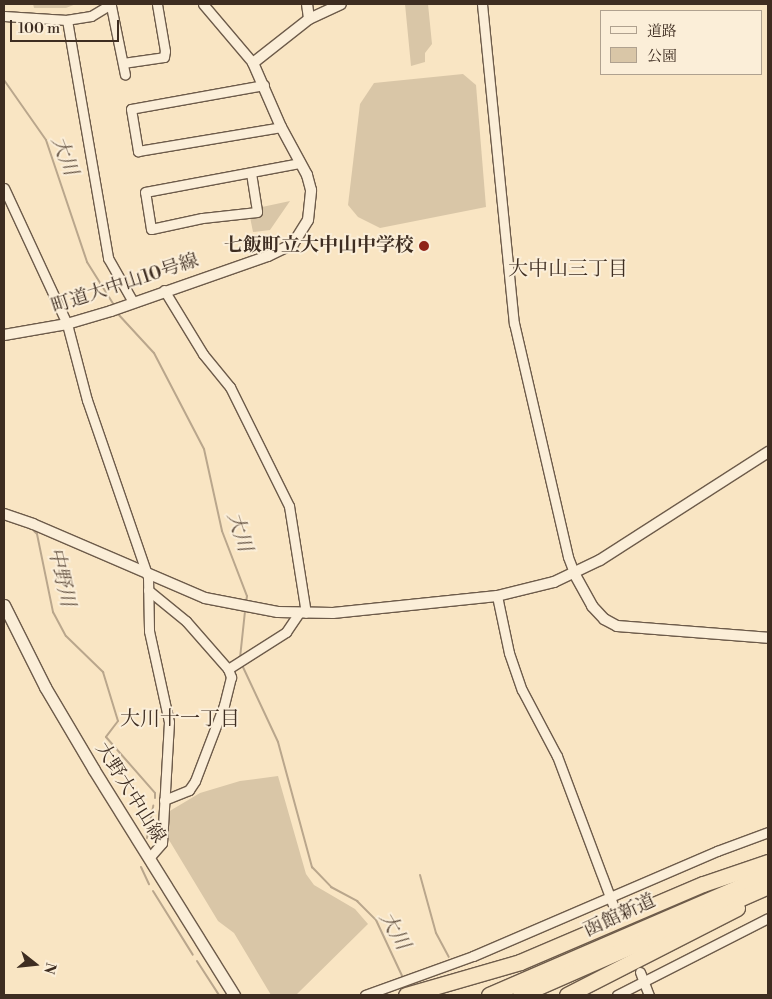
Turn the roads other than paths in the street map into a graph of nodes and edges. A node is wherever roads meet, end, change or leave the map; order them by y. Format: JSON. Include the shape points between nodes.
{"nodes":[{"id":1,"x":157,"y":4,"type":"edge"},
{"id":2,"x":203,"y":4,"type":"edge"},
{"id":3,"x":307,"y":4,"type":"edge"},
{"id":4,"x":341,"y":4,"type":"edge"},
{"id":5,"x":482,"y":4,"type":"edge"},
{"id":6,"x":111,"y":5,"type":"edge"},
{"id":7,"x":4,"y":16,"type":"edge"},
{"id":8,"x":309,"y":19,"type":"junction"},
{"id":9,"x":67,"y":20,"type":"junction"},
{"id":10,"x":253,"y":62,"type":"junction"},
{"id":11,"x":123,"y":63,"type":"junction"},
{"id":12,"x":125,"y":75,"type":"dead end"},
{"id":13,"x":264,"y":85,"type":"junction"},
{"id":14,"x":281,"y":127,"type":"junction"},
{"id":15,"x":300,"y":163,"type":"junction"},
{"id":16,"x":251,"y":173,"type":"junction"},
{"id":17,"x":4,"y":188,"type":"edge"},
{"id":18,"x":164,"y":290,"type":"junction"},
{"id":19,"x":130,"y":304,"type":"junction"},
{"id":20,"x":67,"y":324,"type":"junction"},
{"id":21,"x":4,"y":335,"type":"edge"},
{"id":22,"x":768,"y":452,"type":"edge"},
{"id":23,"x":4,"y":514,"type":"edge"},
{"id":24,"x":574,"y":573,"type":"junction"},
{"id":25,"x":148,"y":576,"type":"junction"},
{"id":26,"x":148,"y":590,"type":"junction"},
{"id":27,"x":497,"y":596,"type":"junction"},
{"id":28,"x":4,"y":605,"type":"edge"},
{"id":29,"x":303,"y":613,"type":"junction"},
{"id":30,"x":768,"y":638,"type":"edge"},
{"id":31,"x":236,"y":664,"type":"junction"},
{"id":32,"x":164,"y":800,"type":"junction"},
{"id":33,"x":768,"y":832,"type":"edge"},
{"id":34,"x":149,"y":858,"type":"junction"},
{"id":35,"x":768,"y":862,"type":"edge"},
{"id":36,"x":768,"y":874,"type":"edge"},
{"id":37,"x":768,"y":886,"type":"edge"},
{"id":38,"x":768,"y":894,"type":"edge"},
{"id":39,"x":610,"y":900,"type":"junction"},
{"id":40,"x":614,"y":908,"type":"dead end"},
{"id":41,"x":768,"y":918,"type":"edge"},
{"id":42,"x":640,"y":972,"type":"dead end"},
{"id":43,"x":643,"y":982,"type":"junction"},
{"id":44,"x":402,"y":990,"type":"edge"},
{"id":45,"x":234,"y":995,"type":"edge"},
{"id":46,"x":365,"y":995,"type":"edge"},
{"id":47,"x":489,"y":995,"type":"edge"},
{"id":48,"x":520,"y":995,"type":"edge"},
{"id":49,"x":567,"y":995,"type":"edge"},
{"id":50,"x":617,"y":995,"type":"edge"},
{"id":51,"x":649,"y":995,"type":"edge"}],
"edges":[{"from":1,"to":11,"type":"street","via":[[164,57]]},
{"from":2,"to":10,"type":"street"},
{"from":3,"to":8,"type":"street"},
{"from":4,"to":8,"type":"street"},
{"from":5,"to":24,"type":"street","via":[[514,323]]},
{"from":6,"to":9,"type":"street","via":[[91,16]]},
{"from":6,"to":11,"type":"street"},
{"from":7,"to":9,"type":"street"},
{"from":8,"to":10,"type":"street"},
{"from":9,"to":19,"type":"street","via":[[108,258]]},
{"from":10,"to":13,"type":"street","name":"町道大中山10号線"},
{"from":11,"to":12,"type":"street"},
{"from":13,"to":14,"type":"street","name":"町道大中山10号線"},
{"from":13,"to":14,"type":"street","via":[[131,109],[138,152]]},
{"from":14,"to":15,"type":"street","name":"町道大中山10号線"},
{"from":15,"to":16,"type":"street"},
{"from":15,"to":18,"type":"street","name":"町道大中山10号線","via":[[311,190],[312,210],[293,244],[268,256]]},
{"from":16,"to":16,"type":"street","via":[[145,192],[151,229],[202,218],[257,212]]},
{"from":17,"to":20,"type":"street"},
{"from":18,"to":19,"type":"street","name":"町道大中山10号線"},
{"from":18,"to":29,"type":"street","via":[[203,354],[230,387],[289,506]]},
{"from":19,"to":20,"type":"street","name":"町道大中山10号線"},
{"from":20,"to":21,"type":"street","name":"町道大中山10号線"},
{"from":20,"to":25,"type":"street","via":[[87,400]]},
{"from":22,"to":24,"type":"street","via":[[600,560]]},
{"from":23,"to":25,"type":"street","via":[[64,537]]},
{"from":24,"to":27,"type":"street","via":[[554,582]]},
{"from":24,"to":30,"type":"street","via":[[592,606],[604,619],[617,626]]},
{"from":25,"to":26,"type":"street"},
{"from":25,"to":29,"type":"street","via":[[205,598],[254,609]]},
{"from":26,"to":31,"type":"street"},
{"from":26,"to":32,"type":"street","via":[[149,631],[169,722]]},
{"from":27,"to":29,"type":"street"},
{"from":27,"to":39,"type":"street","via":[[509,652],[522,690],[557,756]]},
{"from":28,"to":34,"type":"main road","name":"大野大中山線","via":[[45,687]]},
{"from":29,"to":31,"type":"street","via":[[286,632]]},
{"from":31,"to":32,"type":"street","via":[[196,781],[189,790]]},
{"from":32,"to":34,"type":"street","via":[[162,843]]},
{"from":33,"to":39,"type":"street","via":[[716,851]]},
{"from":34,"to":45,"type":"main road","name":"大野大中山線"},
{"from":35,"to":44,"type":"highway","via":[[703,884],[520,962],[429,990]]},
{"from":36,"to":47,"type":"highway","name":"函館新道"},
{"from":37,"to":48,"type":"highway","name":"函館新道"},
{"from":38,"to":49,"type":"highway"},
{"from":39,"to":40,"type":"street"},
{"from":39,"to":44,"type":"street","via":[[421,977]]},
{"from":41,"to":43,"type":"street"},
{"from":42,"to":43,"type":"street"},
{"from":43,"to":50,"type":"street"},
{"from":43,"to":51,"type":"street"},
{"from":44,"to":46,"type":"street"}]}
